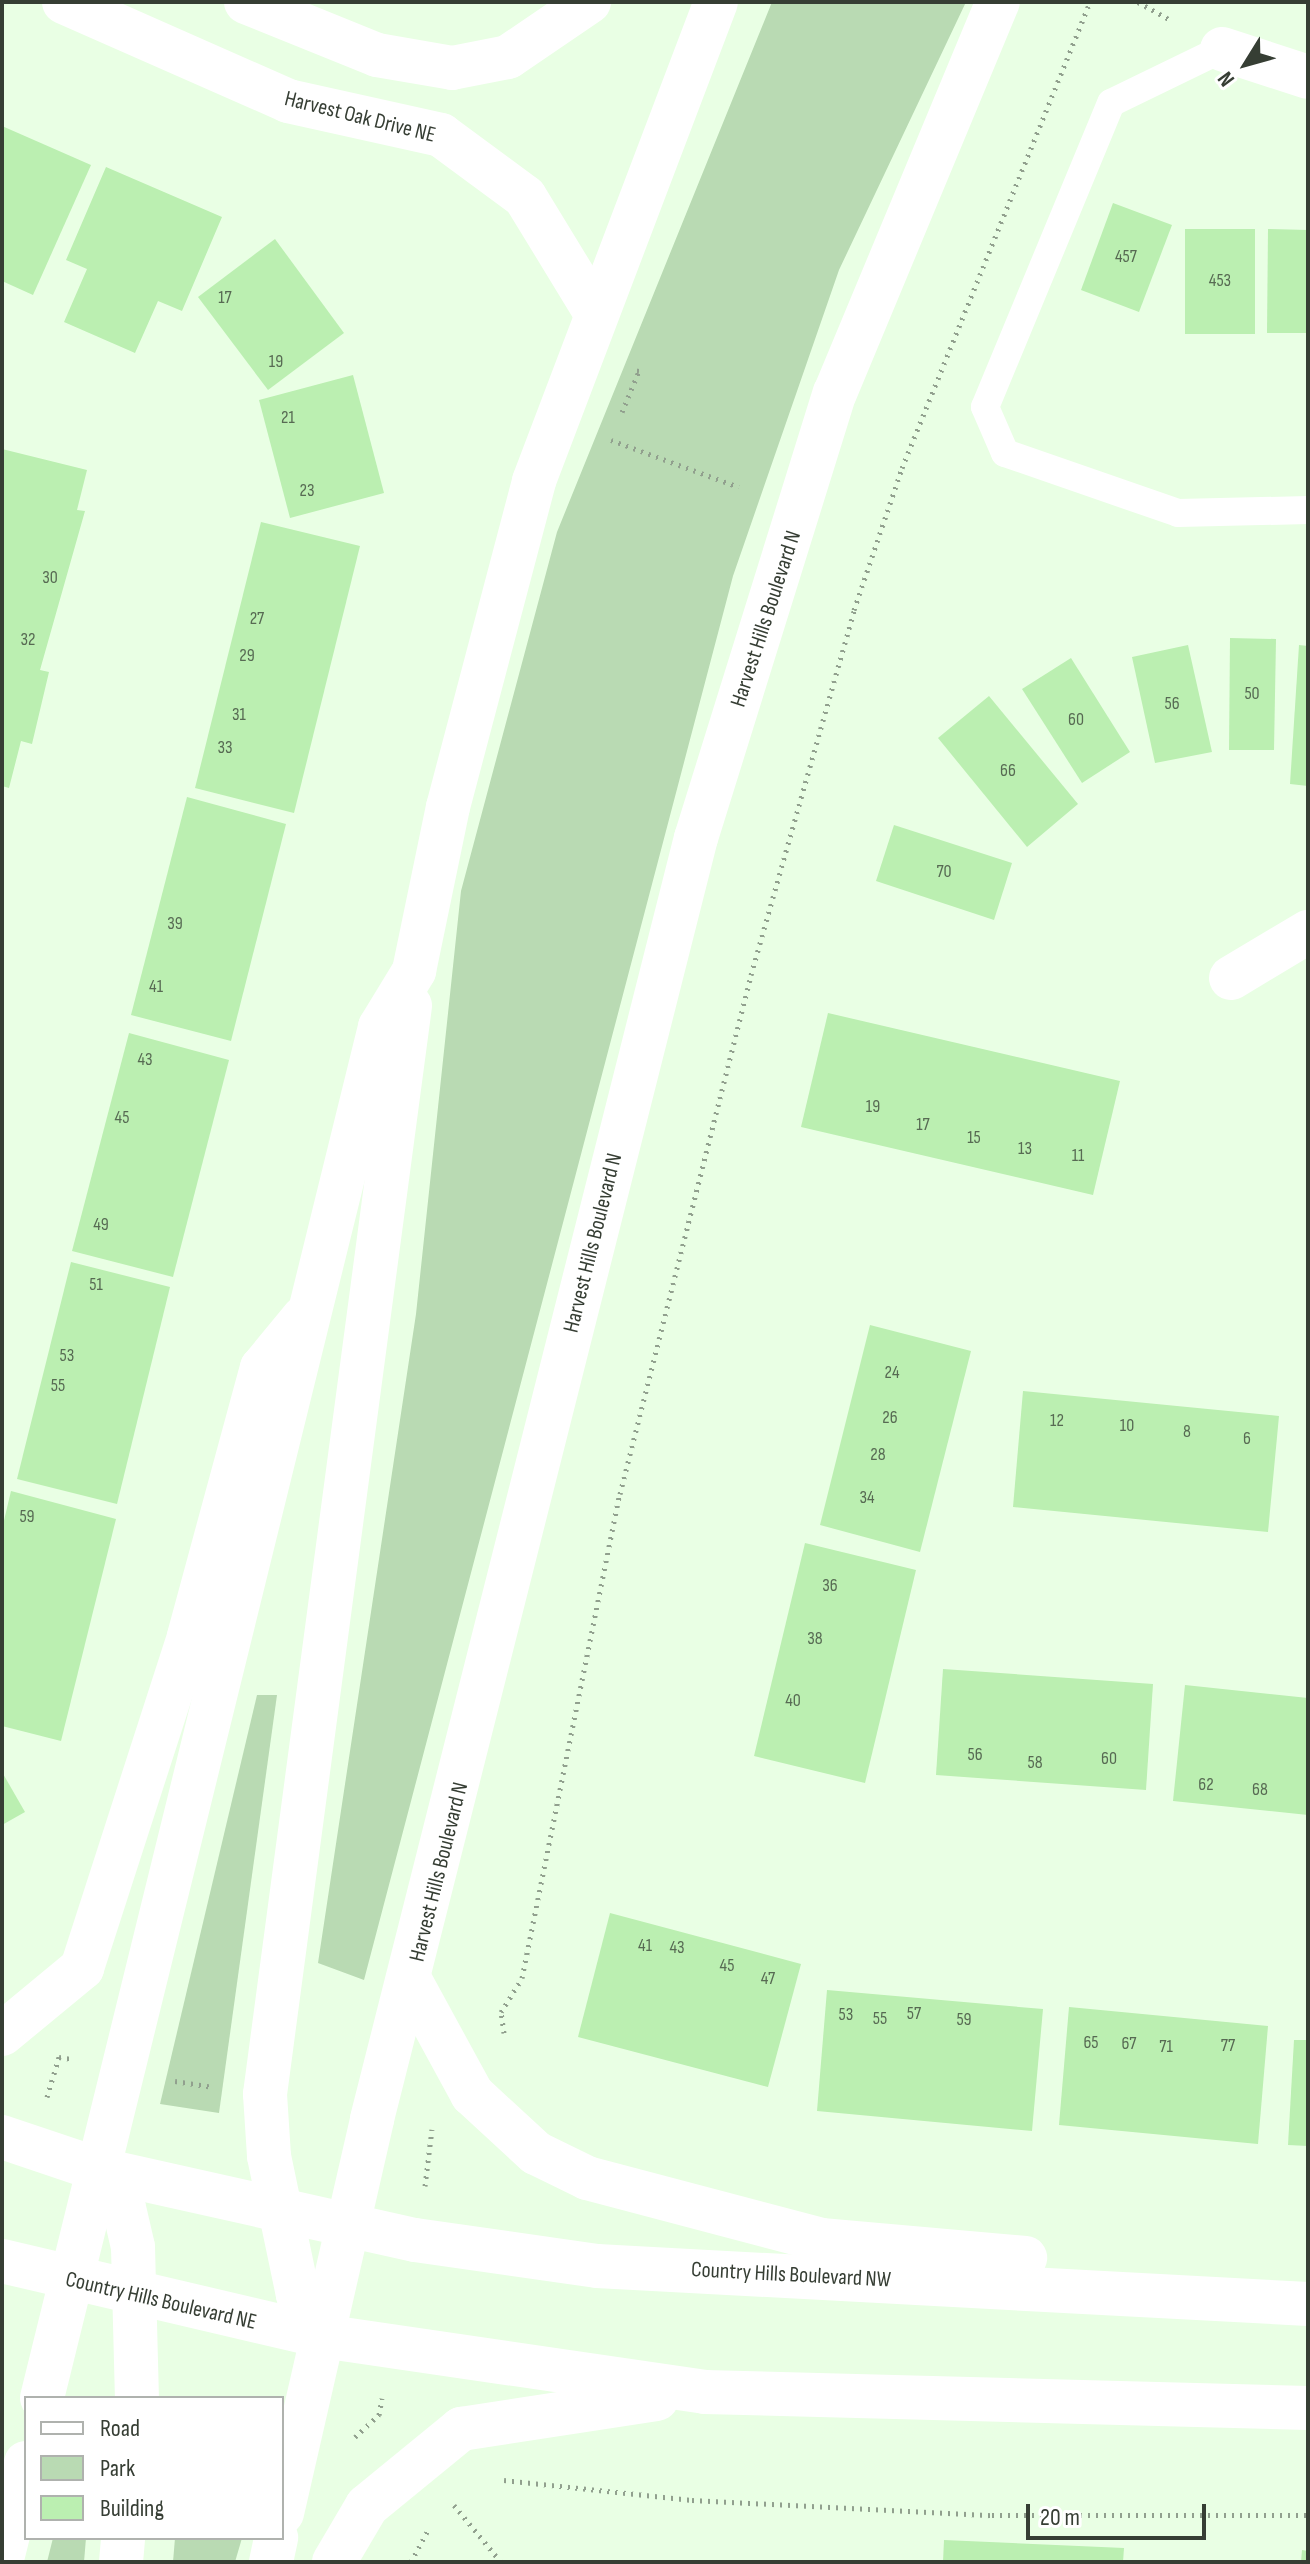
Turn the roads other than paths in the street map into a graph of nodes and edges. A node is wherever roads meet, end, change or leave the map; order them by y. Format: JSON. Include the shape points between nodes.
{"nodes":[{"id":1,"x":64,"y":2,"type":"edge"},
{"id":2,"x":246,"y":2,"type":"edge"},
{"id":3,"x":589,"y":2,"type":"edge"},
{"id":4,"x":716,"y":2,"type":"edge"},
{"id":5,"x":998,"y":2,"type":"edge"},
{"id":6,"x":1222,"y":49,"type":"joint"},
{"id":7,"x":1308,"y":77,"type":"edge"},
{"id":8,"x":594,"y":310,"type":"junction"},
{"id":9,"x":1308,"y":510,"type":"edge"},
{"id":10,"x":1308,"y":932,"type":"edge"},
{"id":11,"x":414,"y":971,"type":"junction"},
{"id":12,"x":1231,"y":978,"type":"dead end"},
{"id":13,"x":313,"y":1306,"type":"junction"},
{"id":14,"x":411,"y":1982,"type":"junction"},
{"id":15,"x":2,"y":2034,"type":"edge"},
{"id":16,"x":2,"y":2137,"type":"edge"},
{"id":17,"x":97,"y":2169,"type":"junction"},
{"id":18,"x":280,"y":2209,"type":"junction"},
{"id":19,"x":348,"y":2223,"type":"junction"},
{"id":20,"x":2,"y":2261,"type":"edge"},
{"id":21,"x":69,"y":2281,"type":"junction"},
{"id":22,"x":135,"y":2296,"type":"junction"},
{"id":23,"x":1305,"y":2304,"type":"edge"},
{"id":24,"x":322,"y":2336,"type":"junction"},
{"id":25,"x":704,"y":2392,"type":"junction"},
{"id":26,"x":42,"y":2396,"type":"edge"},
{"id":27,"x":137,"y":2396,"type":"edge"},
{"id":28,"x":1308,"y":2408,"type":"edge"},
{"id":29,"x":24,"y":2471,"type":"edge"},
{"id":30,"x":284,"y":2504,"type":"edge"},
{"id":31,"x":123,"y":2540,"type":"edge"},
{"id":32,"x":276,"y":2540,"type":"edge"},
{"id":33,"x":3,"y":2550,"type":"edge"},
{"id":34,"x":121,"y":2562,"type":"edge"},
{"id":35,"x":271,"y":2562,"type":"edge"},
{"id":36,"x":334,"y":2562,"type":"edge"}],
"edges":[{"from":1,"to":8,"type":"main road","name":"Harvest Oak Drive NE","via":[[288,101],[441,135],[525,197]]},
{"from":2,"to":3,"type":"main road","via":[[377,55],[452,68],[508,57]]},
{"from":4,"to":8,"type":"main road"},
{"from":5,"to":14,"type":"main road","name":"Harvest Hills Boulevard N","via":[[835,393],[696,838]]},
{"from":6,"to":7,"type":"main road"},
{"from":6,"to":9,"type":"lane","via":[[1111,103],[985,407],[1005,453],[1178,513]]},
{"from":8,"to":11,"type":"main road","via":[[534,481],[448,807]]},
{"from":10,"to":12,"type":"main road"},
{"from":11,"to":13,"type":"main road","via":[[380,1027]]},
{"from":11,"to":18,"type":"main road","via":[[265,2094]]},
{"from":13,"to":15,"type":"main road","via":[[262,1368],[189,1636],[82,1968]]},
{"from":13,"to":17,"type":"main road"},
{"from":14,"to":19,"type":"main road","name":"Harvest Hills Boulevard N"},
{"from":14,"to":23,"type":"main road","via":[[472,2094],[536,2153],[587,2178],[821,2240],[1210,2275]]},
{"from":16,"to":17,"type":"main road"},
{"from":17,"to":18,"type":"main road"},
{"from":17,"to":21,"type":"main road"},
{"from":17,"to":22,"type":"main road","via":[[124,2208]]},
{"from":18,"to":19,"type":"main road","name":"Country Hills Boulevard NW"},
{"from":18,"to":24,"type":"main road","via":[[298,2295]]},
{"from":19,"to":23,"type":"main road","name":"Country Hills Boulevard NW","via":[[597,2266]]},
{"from":19,"to":24,"type":"main road","name":"Harvest Hills Boulevard N"},
{"from":20,"to":21,"type":"main road","name":"Country Hills Boulevard NE"},
{"from":21,"to":22,"type":"main road","name":"Country Hills Boulevard NE"},
{"from":21,"to":26,"type":"main road"},
{"from":22,"to":24,"type":"main road","name":"Country Hills Boulevard NE"},
{"from":22,"to":27,"type":"main road"},
{"from":24,"to":25,"type":"main road"},
{"from":24,"to":30,"type":"main road","name":"Harvest Hills Boulevard N"},
{"from":25,"to":28,"type":"main road"},
{"from":25,"to":36,"type":"main road","via":[[461,2429],[367,2506]]},
{"from":29,"to":33,"type":"main road"},
{"from":31,"to":34,"type":"main road"},
{"from":32,"to":35,"type":"main road"}]}
